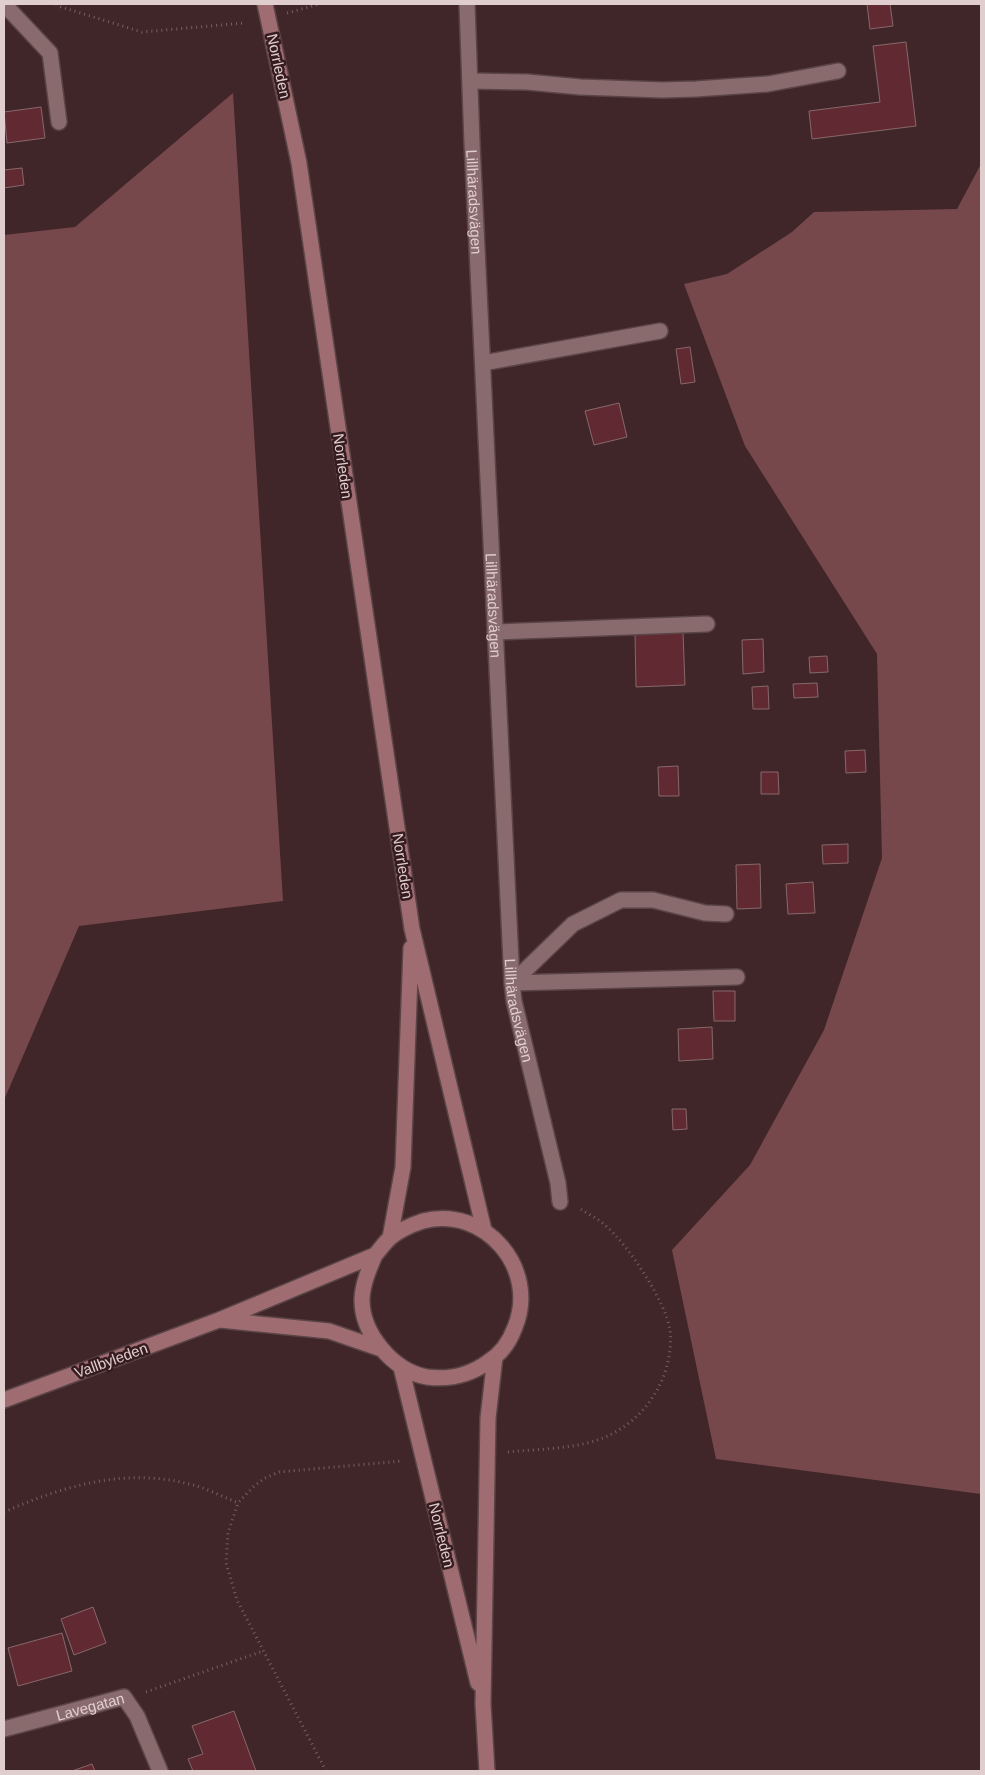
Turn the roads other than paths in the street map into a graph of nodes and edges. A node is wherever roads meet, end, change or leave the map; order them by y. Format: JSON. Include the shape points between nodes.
{"nodes":[{"id":1,"x":4,"y":4,"type":"edge"},
{"id":2,"x":266,"y":4,"type":"edge"},
{"id":3,"x":467,"y":4,"type":"edge"},
{"id":4,"x":838,"y":72,"type":"dead end"},
{"id":5,"x":471,"y":81,"type":"junction"},
{"id":6,"x":59,"y":122,"type":"dead end"},
{"id":7,"x":660,"y":331,"type":"dead end"},
{"id":8,"x":483,"y":363,"type":"junction"},
{"id":9,"x":707,"y":624,"type":"dead end"},
{"id":10,"x":495,"y":632,"type":"junction"},
{"id":11,"x":726,"y":914,"type":"dead end"},
{"id":12,"x":412,"y":929,"type":"junction"},
{"id":13,"x":737,"y":977,"type":"dead end"},
{"id":14,"x":512,"y":983,"type":"junction"},
{"id":15,"x":560,"y":1202,"type":"road end"},
{"id":16,"x":484,"y":1230,"type":"junction"},
{"id":17,"x":390,"y":1238,"type":"junction"},
{"id":18,"x":375,"y":1255,"type":"junction"},
{"id":19,"x":219,"y":1320,"type":"junction"},
{"id":20,"x":381,"y":1349,"type":"junction"},
{"id":21,"x":495,"y":1358,"type":"junction"},
{"id":22,"x":401,"y":1367,"type":"junction"},
{"id":23,"x":4,"y":1400,"type":"edge"},
{"id":24,"x":483,"y":1704,"type":"junction"},
{"id":25,"x":4,"y":1728,"type":"edge"},
{"id":26,"x":160,"y":1771,"type":"edge"},
{"id":27,"x":487,"y":1771,"type":"edge"}],
"edges":[{"from":1,"to":6,"type":"street","via":[[50,53]]},
{"from":2,"to":12,"type":"main road","name":"Norrleden","via":[[299,163]]},
{"from":3,"to":5,"type":"street","name":"Lillhäradsvägen"},
{"from":4,"to":5,"type":"street","via":[[768,84],[688,90]]},
{"from":5,"to":8,"type":"street","name":"Lillhäradsvägen"},
{"from":7,"to":8,"type":"street"},
{"from":8,"to":10,"type":"street","name":"Lillhäradsvägen"},
{"from":9,"to":10,"type":"street"},
{"from":10,"to":14,"type":"street","name":"Lillhäradsvägen"},
{"from":11,"to":14,"type":"street","via":[[705,913],[653,900],[621,900],[573,924]]},
{"from":12,"to":16,"type":"main road","name":"Norrleden"},
{"from":12,"to":17,"type":"main road","name":"Norrleden","via":[[402,1167]]},
{"from":13,"to":14,"type":"street"},
{"from":14,"to":15,"type":"street","name":"Lillhäradsvägen"},
{"from":16,"to":17,"type":"main road","via":[[459,1220],[432,1219],[410,1225]]},
{"from":16,"to":21,"type":"main road","via":[[504,1248],[517,1271],[522,1294],[519,1318],[511,1339]]},
{"from":17,"to":18,"type":"main road"},
{"from":18,"to":19,"type":"main road","name":"Vallbyleden"},
{"from":18,"to":20,"type":"main road","via":[[366,1277],[362,1300],[368,1326]]},
{"from":19,"to":20,"type":"main road","name":"Vallbyleden","via":[[329,1332]]},
{"from":19,"to":23,"type":"main road","name":"Vallbyleden"},
{"from":20,"to":22,"type":"main road"},
{"from":21,"to":22,"type":"main road","via":[[476,1371],[453,1377],[426,1376]]},
{"from":21,"to":24,"type":"main road","name":"Norrleden","via":[[488,1418]]},
{"from":22,"to":24,"type":"main road","name":"Norrleden"},
{"from":24,"to":27,"type":"main road","name":"Norrleden"},
{"from":25,"to":26,"type":"street","name":"Lavegatan","via":[[124,1698],[137,1716]]}]}
